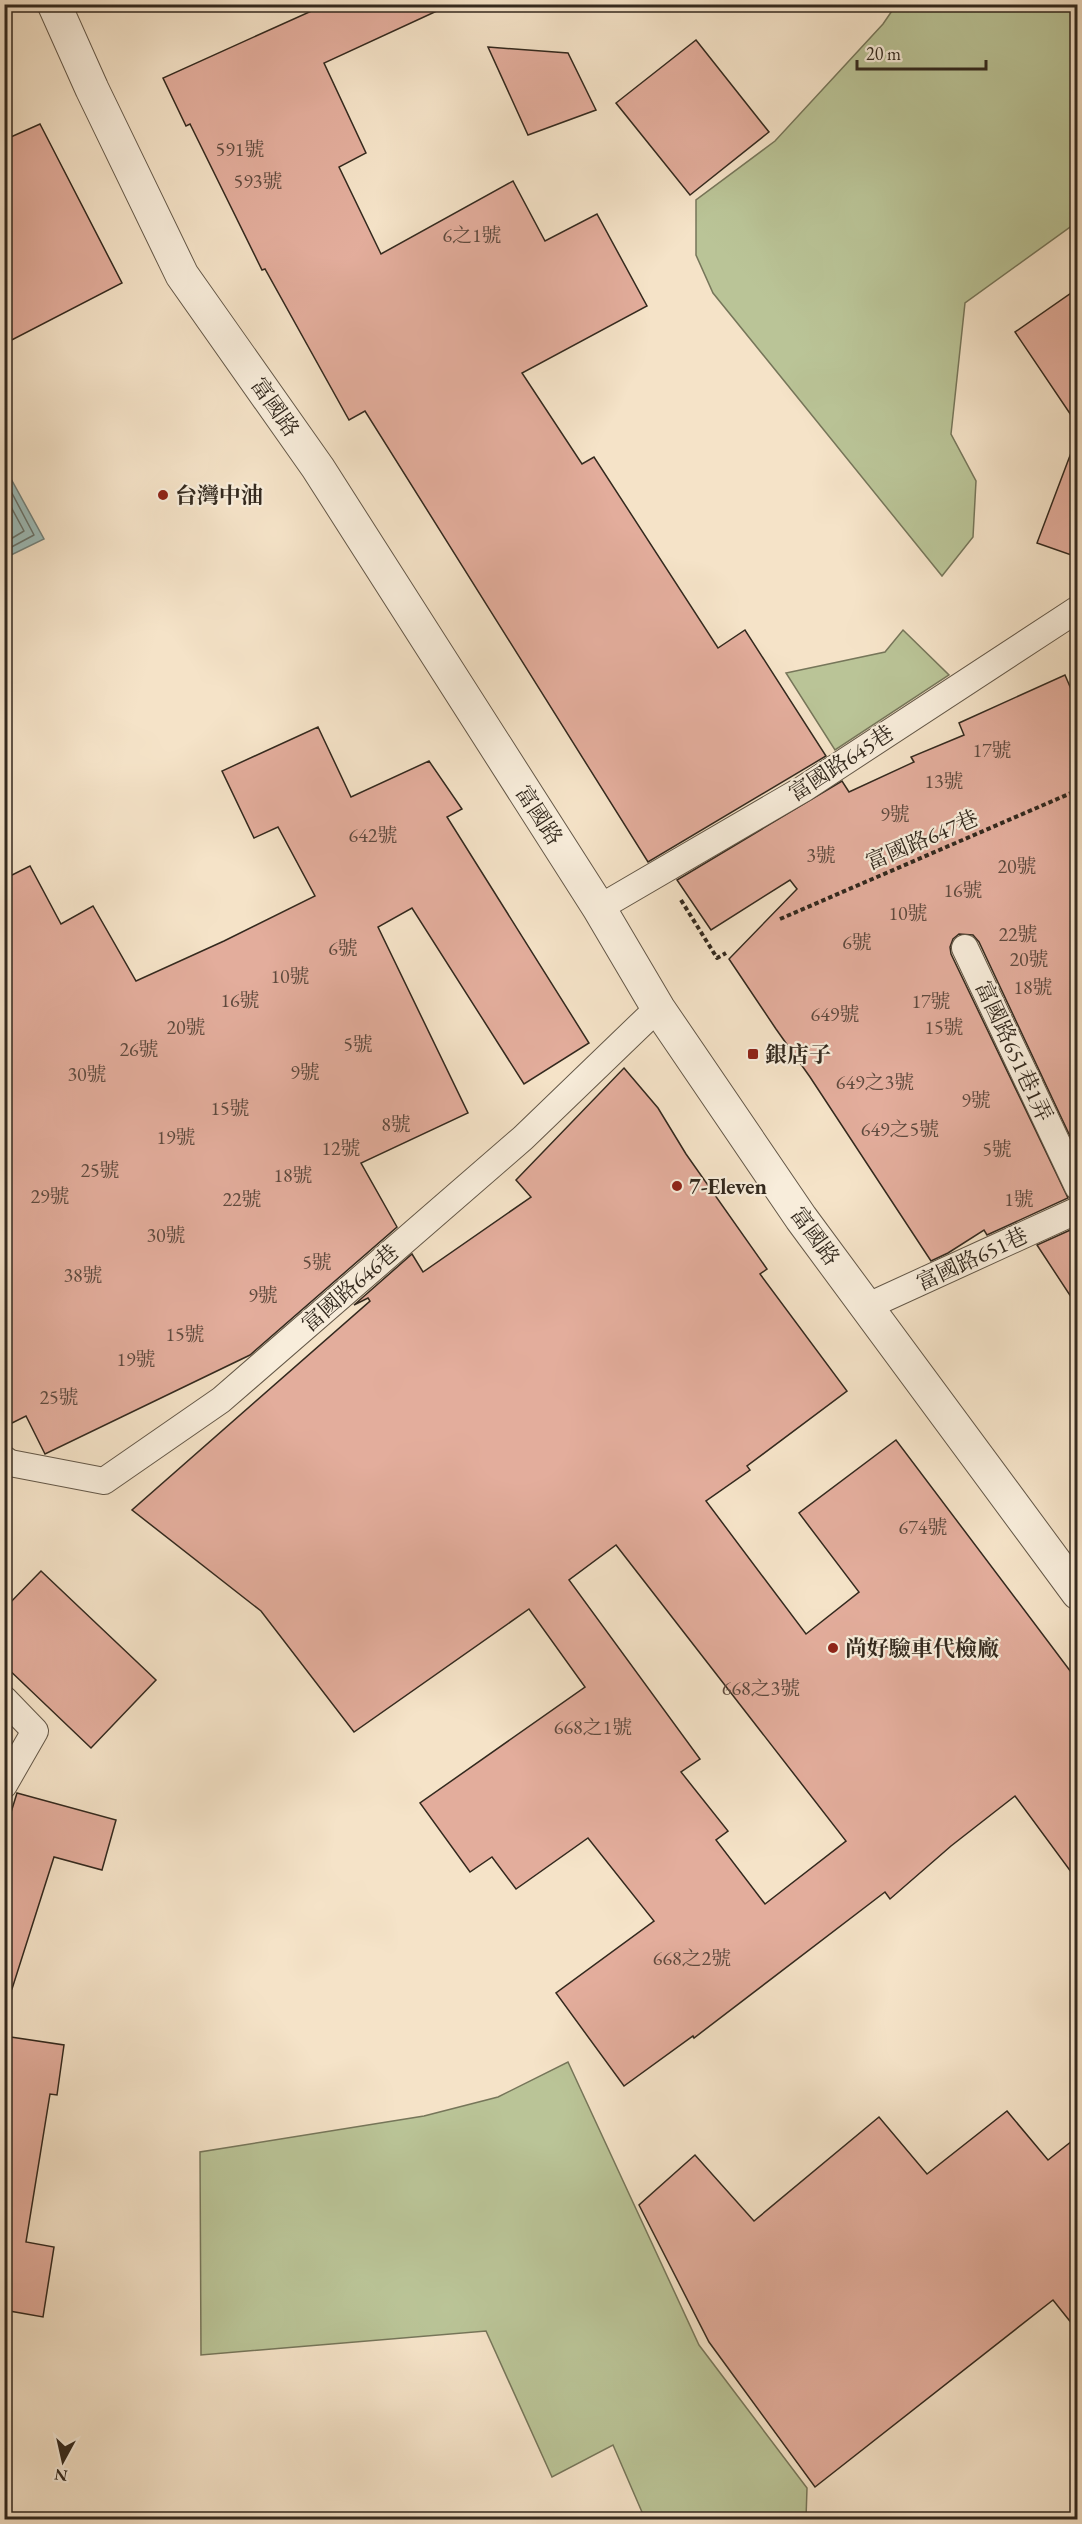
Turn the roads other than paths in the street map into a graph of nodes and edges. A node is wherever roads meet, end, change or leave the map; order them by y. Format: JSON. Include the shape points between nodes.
{"nodes":[{"id":1,"x":54,"y":4,"type":"edge"},
{"id":2,"x":1077,"y":609,"type":"edge"},
{"id":3,"x":599,"y":908,"type":"junction"},
{"id":4,"x":965,"y":948,"type":"dead end"},
{"id":5,"x":658,"y":1008,"type":"junction"},
{"id":6,"x":1077,"y":1187,"type":"edge"},
{"id":7,"x":1077,"y":1210,"type":"edge"},
{"id":8,"x":866,"y":1307,"type":"junction"},
{"id":9,"x":6,"y":1464,"type":"edge"},
{"id":10,"x":1077,"y":1593,"type":"edge"},
{"id":11,"x":4,"y":1698,"type":"edge"},
{"id":12,"x":4,"y":1785,"type":"edge"}],
"edges":[{"from":1,"to":3,"type":"street","name":"富國路","via":[[183,275],[318,468]]},
{"from":2,"to":3,"type":"lane","name":"富國路645巷","via":[[803,789]]},
{"from":3,"to":5,"type":"street","name":"富國路"},
{"from":4,"to":6,"type":"lane","name":"富國路651巷1弄"},
{"from":5,"to":8,"type":"street","name":"富國路"},
{"from":5,"to":9,"type":"lane","name":"富國路646巷","via":[[523,1138],[221,1400],[104,1481]]},
{"from":7,"to":8,"type":"lane","name":"富國路651巷"},
{"from":8,"to":10,"type":"street","name":"富國路"},
{"from":11,"to":12,"type":"lane","via":[[35,1731]]}]}
